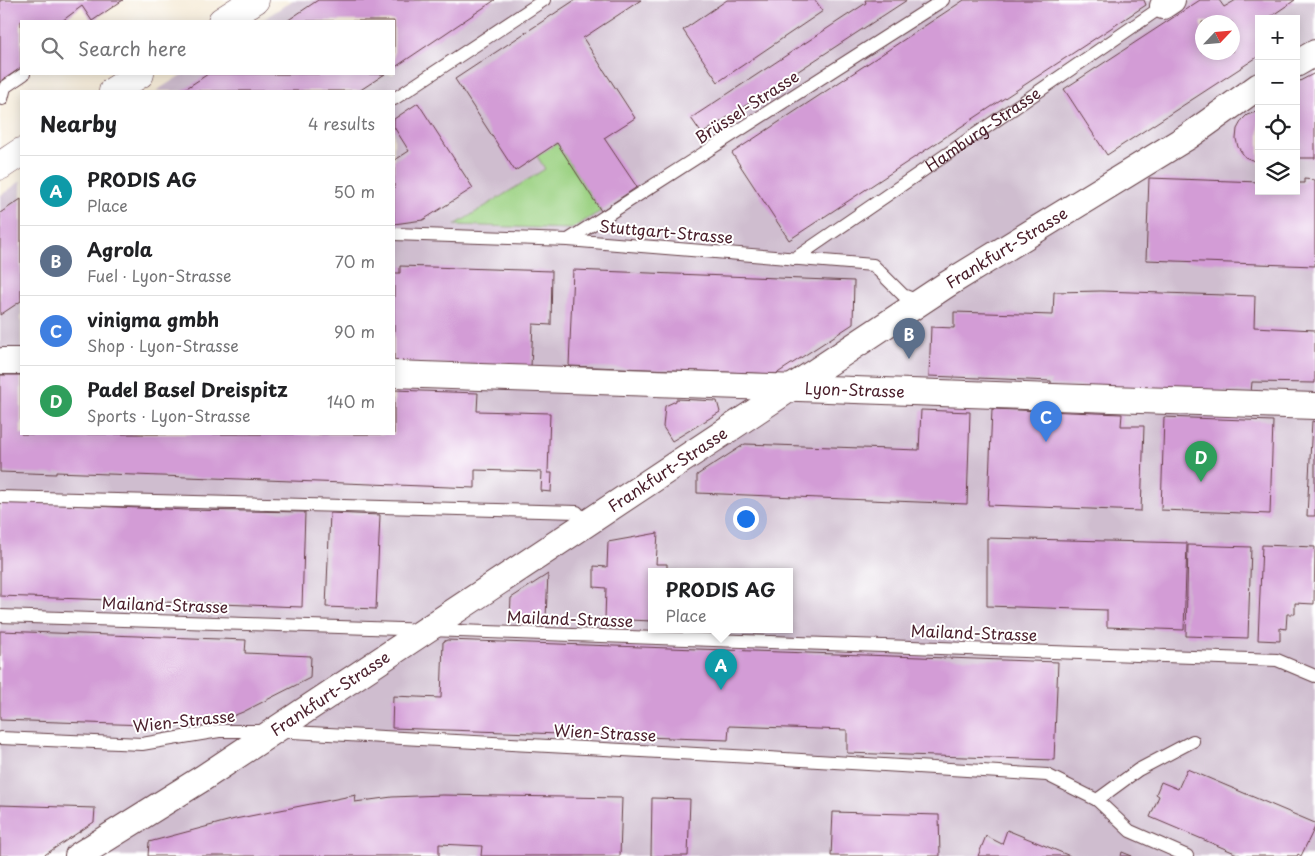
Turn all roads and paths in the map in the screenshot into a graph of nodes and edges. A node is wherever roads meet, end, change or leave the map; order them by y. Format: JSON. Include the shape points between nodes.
{"nodes":[{"id":1,"x":255,"y":0,"type":"edge"},
{"id":2,"x":544,"y":0,"type":"edge"},
{"id":3,"x":943,"y":0,"type":"edge"},
{"id":4,"x":1165,"y":2,"type":"edge"},
{"id":5,"x":224,"y":20,"type":"edge"},
{"id":6,"x":1315,"y":53,"type":"edge"},
{"id":7,"x":1300,"y":62,"type":"edge"},
{"id":8,"x":23,"y":75,"type":"edge"},
{"id":9,"x":138,"y":75,"type":"edge"},
{"id":10,"x":1255,"y":89,"type":"edge"},
{"id":11,"x":114,"y":90,"type":"edge"},
{"id":12,"x":395,"y":98,"type":"edge"},
{"id":13,"x":2,"y":99,"type":"dead end"},
{"id":14,"x":20,"y":153,"type":"edge"},
{"id":15,"x":0,"y":166,"type":"edge"},
{"id":16,"x":395,"y":234,"type":"edge"},
{"id":17,"x":568,"y":240,"type":"junction"},
{"id":18,"x":794,"y":259,"type":"junction"},
{"id":19,"x":922,"y":302,"type":"junction"},
{"id":20,"x":395,"y":374,"type":"edge"},
{"id":21,"x":793,"y":388,"type":"junction"},
{"id":22,"x":1315,"y":406,"type":"edge"},
{"id":23,"x":0,"y":497,"type":"edge"},
{"id":24,"x":586,"y":524,"type":"junction"},
{"id":25,"x":0,"y":616,"type":"edge"},
{"id":26,"x":426,"y":630,"type":"junction"},
{"id":27,"x":1315,"y":676,"type":"edge"},
{"id":28,"x":274,"y":731,"type":"junction"},
{"id":29,"x":0,"y":738,"type":"edge"},
{"id":30,"x":1193,"y":741,"type":"dead end"},
{"id":31,"x":1096,"y":800,"type":"junction"},
{"id":32,"x":78,"y":856,"type":"edge"},
{"id":33,"x":1187,"y":856,"type":"edge"}],
"edges":[{"from":1,"to":5,"type":"main road"},
{"from":2,"to":12,"type":"lane"},
{"from":3,"to":17,"type":"lane","name":"Brüssel-Strasse"},
{"from":4,"to":18,"type":"lane","name":"Hamburg-Strasse"},
{"from":6,"to":7,"type":"street"},
{"from":8,"to":13,"type":"lane","via":[[5,87]]},
{"from":9,"to":11,"type":"main road"},
{"from":10,"to":19,"type":"street","name":"Frankfurt-Strasse","via":[[1189,136]]},
{"from":14,"to":15,"type":"main road"},
{"from":16,"to":17,"type":"lane","name":"Stuttgart-Strasse"},
{"from":17,"to":18,"type":"lane","name":"Stuttgart-Strasse"},
{"from":18,"to":19,"type":"lane","name":"Stuttgart-Strasse","via":[[873,265],[903,295]]},
{"from":19,"to":21,"type":"street","name":"Frankfurt-Strasse"},
{"from":20,"to":21,"type":"street","name":"Lyon-Strasse"},
{"from":21,"to":22,"type":"street","name":"Lyon-Strasse"},
{"from":21,"to":24,"type":"street","name":"Frankfurt-Strasse"},
{"from":23,"to":24,"type":"lane","via":[[577,512]]},
{"from":24,"to":26,"type":"street","name":"Frankfurt-Strasse"},
{"from":25,"to":26,"type":"lane","name":"Mailand-Strasse"},
{"from":26,"to":27,"type":"lane","name":"Mailand-Strasse","via":[[1277,660]]},
{"from":26,"to":28,"type":"street","name":"Frankfurt-Strasse"},
{"from":28,"to":29,"type":"lane","name":"Wien-Strasse","via":[[219,731],[142,744]]},
{"from":28,"to":31,"type":"lane","name":"Wien-Strasse","via":[[1047,775]]},
{"from":28,"to":32,"type":"street","name":"Frankfurt-Strasse"},
{"from":30,"to":31,"type":"lane","via":[[1138,770]]},
{"from":31,"to":33,"type":"lane","name":"Wien-Strasse","via":[[1130,831]]}]}
